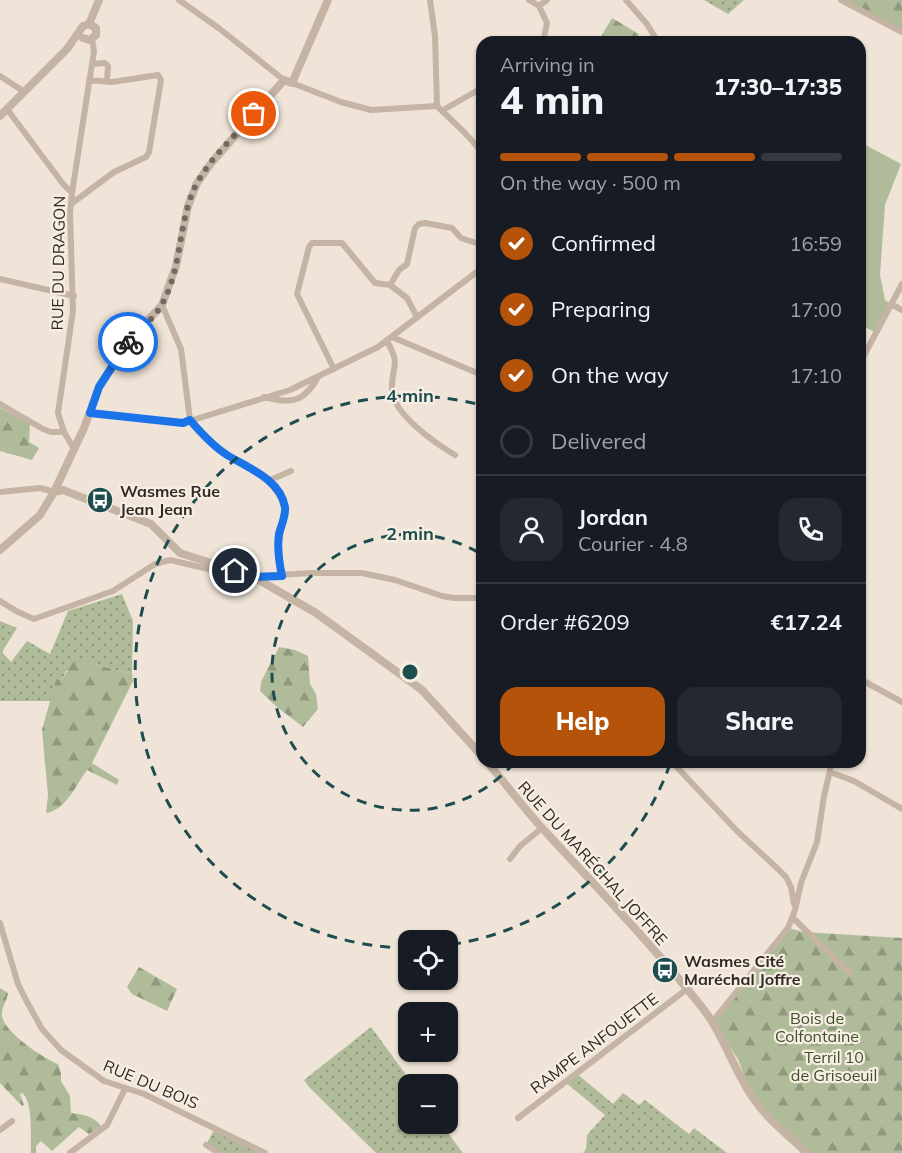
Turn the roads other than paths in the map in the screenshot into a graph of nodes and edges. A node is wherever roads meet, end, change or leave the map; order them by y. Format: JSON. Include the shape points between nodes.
{"nodes":[{"id":1,"x":99,"y":0,"type":"edge"},
{"id":2,"x":178,"y":0,"type":"edge"},
{"id":3,"x":328,"y":0,"type":"edge"},
{"id":4,"x":430,"y":0,"type":"edge"},
{"id":5,"x":529,"y":0,"type":"edge"},
{"id":6,"x":548,"y":0,"type":"edge"},
{"id":7,"x":626,"y":0,"type":"edge"},
{"id":8,"x":842,"y":0,"type":"edge"},
{"id":9,"x":539,"y":6,"type":"junction"},
{"id":10,"x":89,"y":24,"type":"junction"},
{"id":11,"x":902,"y":32,"type":"edge"},
{"id":12,"x":82,"y":34,"type":"junction"},
{"id":13,"x":544,"y":36,"type":"edge"},
{"id":14,"x":654,"y":36,"type":"edge"},
{"id":15,"x":92,"y":39,"type":"junction"},
{"id":16,"x":92,"y":64,"type":"junction"},
{"id":17,"x":0,"y":76,"type":"edge"},
{"id":18,"x":89,"y":80,"type":"junction"},
{"id":19,"x":107,"y":81,"type":"junction"},
{"id":20,"x":288,"y":82,"type":"junction"},
{"id":21,"x":23,"y":91,"type":"junction"},
{"id":22,"x":476,"y":91,"type":"edge"},
{"id":23,"x":440,"y":108,"type":"junction"},
{"id":24,"x":7,"y":109,"type":"junction"},
{"id":25,"x":0,"y":116,"type":"edge"},
{"id":26,"x":476,"y":146,"type":"edge"},
{"id":27,"x":72,"y":193,"type":"junction"},
{"id":28,"x":71,"y":204,"type":"junction"},
{"id":29,"x":476,"y":243,"type":"edge"},
{"id":30,"x":476,"y":273,"type":"edge"},
{"id":31,"x":0,"y":279,"type":"edge"},
{"id":32,"x":902,"y":284,"type":"edge"},
{"id":33,"x":390,"y":285,"type":"junction"},
{"id":34,"x":74,"y":296,"type":"junction"},
{"id":35,"x":891,"y":304,"type":"junction"},
{"id":36,"x":162,"y":305,"type":"junction"},
{"id":37,"x":902,"y":310,"type":"edge"},
{"id":38,"x":417,"y":317,"type":"junction"},
{"id":39,"x":390,"y":339,"type":"junction"},
{"id":40,"x":866,"y":352,"type":"edge"},
{"id":41,"x":334,"y":369,"type":"junction"},
{"id":42,"x":476,"y":373,"type":"edge"},
{"id":43,"x":318,"y":376,"type":"junction"},
{"id":44,"x":264,"y":397,"type":"junction"},
{"id":45,"x":0,"y":404,"type":"edge"},
{"id":46,"x":90,"y":413,"type":"junction"},
{"id":47,"x":190,"y":420,"type":"junction"},
{"id":48,"x":64,"y":432,"type":"junction"},
{"id":49,"x":74,"y":448,"type":"junction"},
{"id":50,"x":455,"y":455,"type":"dead end"},
{"id":51,"x":291,"y":471,"type":"dead end"},
{"id":52,"x":268,"y":481,"type":"junction"},
{"id":53,"x":0,"y":492,"type":"edge"},
{"id":54,"x":54,"y":492,"type":"junction"},
{"id":55,"x":0,"y":549,"type":"edge"},
{"id":56,"x":282,"y":576,"type":"junction"},
{"id":57,"x":254,"y":577,"type":"junction"},
{"id":58,"x":476,"y":598,"type":"edge"},
{"id":59,"x":0,"y":600,"type":"edge"},
{"id":60,"x":866,"y":682,"type":"edge"},
{"id":61,"x":902,"y":702,"type":"edge"},
{"id":62,"x":476,"y":749,"type":"edge"},
{"id":63,"x":493,"y":768,"type":"edge"},
{"id":64,"x":678,"y":768,"type":"edge"},
{"id":65,"x":831,"y":768,"type":"edge"},
{"id":66,"x":830,"y":772,"type":"junction"},
{"id":67,"x":902,"y":809,"type":"edge"},
{"id":68,"x":542,"y":828,"type":"junction"},
{"id":69,"x":510,"y":859,"type":"dead end"},
{"id":70,"x":795,"y":910,"type":"junction"},
{"id":71,"x":793,"y":918,"type":"junction"},
{"id":72,"x":0,"y":923,"type":"edge"},
{"id":73,"x":850,"y":973,"type":"dead end"},
{"id":74,"x":687,"y":989,"type":"junction"},
{"id":75,"x":713,"y":1021,"type":"junction"},
{"id":76,"x":125,"y":1089,"type":"junction"},
{"id":77,"x":518,"y":1118,"type":"dead end"},
{"id":78,"x":12,"y":1121,"type":"dead end"},
{"id":79,"x":0,"y":1130,"type":"edge"},
{"id":80,"x":206,"y":1145,"type":"dead end"},
{"id":81,"x":70,"y":1153,"type":"edge"},
{"id":82,"x":219,"y":1153,"type":"edge"},
{"id":83,"x":265,"y":1153,"type":"edge"},
{"id":84,"x":807,"y":1153,"type":"edge"}],
"edges":[{"from":1,"to":10,"type":"street"},
{"from":2,"to":20,"type":"street"},
{"from":3,"to":20,"type":"street"},
{"from":4,"to":23,"type":"street"},
{"from":5,"to":9,"type":"street"},
{"from":6,"to":9,"type":"street"},
{"from":7,"to":14,"type":"street"},
{"from":8,"to":11,"type":"street"},
{"from":9,"to":13,"type":"street","via":[[547,22]]},
{"from":10,"to":12,"type":"street"},
{"from":10,"to":15,"type":"street","via":[[96,29]]},
{"from":12,"to":15,"type":"street"},
{"from":12,"to":21,"type":"street"},
{"from":15,"to":16,"type":"street","name":"RUE DU DRAGON"},
{"from":16,"to":18,"type":"street","name":"RUE DU DRAGON"},
{"from":16,"to":19,"type":"street","via":[[108,66]]},
{"from":17,"to":21,"type":"street"},
{"from":18,"to":19,"type":"street"},
{"from":18,"to":27,"type":"street","name":"RUE DU DRAGON"},
{"from":19,"to":28,"type":"street","via":[[158,75],[161,80],[149,152]]},
{"from":20,"to":23,"type":"street","via":[[371,110]]},
{"from":20,"to":36,"type":"street","via":[[197,183]]},
{"from":21,"to":24,"type":"street"},
{"from":22,"to":23,"type":"street"},
{"from":23,"to":26,"type":"street"},
{"from":24,"to":25,"type":"street"},
{"from":24,"to":27,"type":"street"},
{"from":27,"to":28,"type":"street","name":"RUE DU DRAGON"},
{"from":28,"to":34,"type":"street","name":"RUE DU DRAGON"},
{"from":29,"to":33,"type":"street","via":[[461,238],[452,228],[419,224],[407,264]]},
{"from":30,"to":38,"type":"street"},
{"from":31,"to":34,"type":"street"},
{"from":32,"to":35,"type":"street"},
{"from":33,"to":38,"type":"street","via":[[407,298]]},
{"from":33,"to":41,"type":"street","via":[[375,282],[342,243],[312,243],[309,247],[297,294]]},
{"from":34,"to":48,"type":"street","name":"RUE DU DRAGON","via":[[58,403]]},
{"from":35,"to":37,"type":"street"},
{"from":35,"to":40,"type":"street"},
{"from":36,"to":46,"type":"street","via":[[114,362]]},
{"from":36,"to":47,"type":"street","via":[[181,349]]},
{"from":38,"to":39,"type":"street"},
{"from":39,"to":41,"type":"street"},
{"from":39,"to":42,"type":"street"},
{"from":39,"to":50,"type":"street","via":[[396,363],[392,390],[395,405]]},
{"from":41,"to":43,"type":"street"},
{"from":43,"to":44,"type":"street"},
{"from":43,"to":44,"type":"street","via":[[303,397],[289,402]]},
{"from":44,"to":47,"type":"street"},
{"from":45,"to":48,"type":"street","via":[[43,429]]},
{"from":46,"to":47,"type":"street","via":[[183,423]]},
{"from":46,"to":49,"type":"street"},
{"from":47,"to":52,"type":"street","via":[[212,444]]},
{"from":48,"to":49,"type":"street","name":"RUE DU DRAGON"},
{"from":49,"to":54,"type":"street"},
{"from":51,"to":52,"type":"street"},
{"from":52,"to":56,"type":"street","via":[[285,508],[278,547]]},
{"from":53,"to":54,"type":"street","via":[[40,488]]},
{"from":54,"to":55,"type":"street","via":[[40,515]]},
{"from":54,"to":57,"type":"street","via":[[63,490],[150,524],[180,553]]},
{"from":56,"to":57,"type":"street"},
{"from":56,"to":58,"type":"street","via":[[362,573],[442,596]]},
{"from":57,"to":59,"type":"street","via":[[222,574],[170,560],[154,564],[113,591],[34,619]]},
{"from":57,"to":62,"type":"street","via":[[316,613],[422,690]]},
{"from":60,"to":61,"type":"street"},
{"from":63,"to":68,"type":"street","name":"RUE DU MARÉCHAL JOFFRE"},
{"from":64,"to":70,"type":"street","via":[[786,877]]},
{"from":65,"to":66,"type":"street"},
{"from":66,"to":67,"type":"street"},
{"from":66,"to":70,"type":"street","via":[[817,842]]},
{"from":68,"to":69,"type":"street"},
{"from":68,"to":74,"type":"street","name":"RUE DU MARÉCHAL JOFFRE"},
{"from":70,"to":71,"type":"street"},
{"from":71,"to":73,"type":"street"},
{"from":71,"to":75,"type":"street"},
{"from":72,"to":76,"type":"street","name":"RUE DU BOIS","via":[[18,984],[50,1040],[98,1078]]},
{"from":74,"to":75,"type":"street","name":"RUE DU MARÉCHAL JOFFRE"},
{"from":74,"to":77,"type":"street","name":"RAMPE ANFOUETTE"},
{"from":75,"to":84,"type":"street","name":"RUE DU MARÉCHAL JOFFRE","via":[[756,1102]]},
{"from":76,"to":81,"type":"street","via":[[107,1125]]},
{"from":76,"to":83,"type":"street","name":"RUE DU BOIS","via":[[144,1094]]},
{"from":78,"to":79,"type":"street"},
{"from":80,"to":82,"type":"street"}]}
